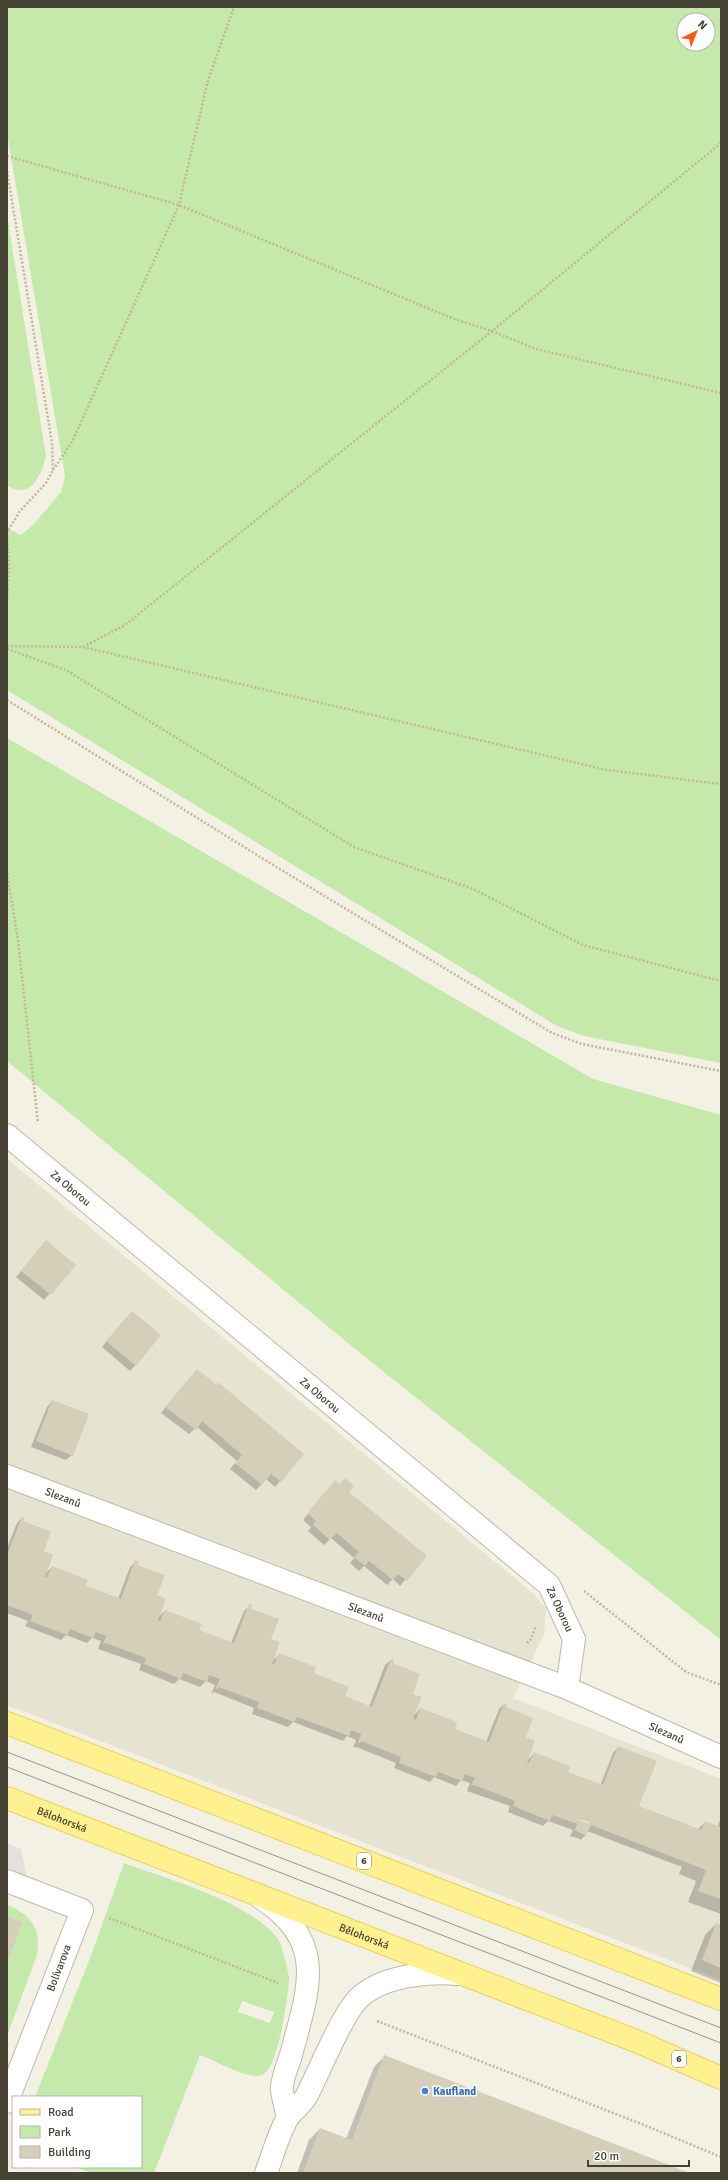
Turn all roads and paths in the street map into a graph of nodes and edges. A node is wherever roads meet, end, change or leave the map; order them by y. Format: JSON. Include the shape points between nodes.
{"nodes":[{"id":1,"x":234,"y":7,"type":"edge"},
{"id":2,"x":721,"y":143,"type":"edge"},
{"id":3,"x":7,"y":156,"type":"edge"},
{"id":4,"x":7,"y":171,"type":"edge"},
{"id":5,"x":179,"y":206,"type":"junction"},
{"id":6,"x":492,"y":331,"type":"junction"},
{"id":7,"x":721,"y":393,"type":"edge"},
{"id":8,"x":53,"y":470,"type":"junction"},
{"id":9,"x":7,"y":532,"type":"edge"},
{"id":10,"x":7,"y":601,"type":"edge"},
{"id":11,"x":83,"y":646,"type":"junction"},
{"id":12,"x":7,"y":647,"type":"edge"},
{"id":13,"x":7,"y":700,"type":"edge"},
{"id":14,"x":721,"y":784,"type":"edge"},
{"id":15,"x":7,"y":873,"type":"edge"},
{"id":16,"x":721,"y":981,"type":"edge"},
{"id":17,"x":721,"y":1071,"type":"edge"},
{"id":18,"x":7,"y":1135,"type":"edge"},
{"id":19,"x":42,"y":1164,"type":"junction"},
{"id":20,"x":7,"y":1476,"type":"edge"},
{"id":21,"x":549,"y":1585,"type":"junction"},
{"id":22,"x":535,"y":1619,"type":"dead end"},
{"id":23,"x":521,"y":1648,"type":"dead end"},
{"id":24,"x":721,"y":1685,"type":"edge"},
{"id":25,"x":567,"y":1688,"type":"junction"},
{"id":26,"x":7,"y":1723,"type":"edge"},
{"id":27,"x":721,"y":1757,"type":"edge"},
{"id":28,"x":7,"y":1798,"type":"edge"},
{"id":29,"x":7,"y":1881,"type":"edge"},
{"id":30,"x":254,"y":1893,"type":"junction"},
{"id":31,"x":82,"y":1910,"type":"junction"},
{"id":32,"x":463,"y":1974,"type":"junction"},
{"id":33,"x":284,"y":1986,"type":"dead end"},
{"id":34,"x":721,"y":1999,"type":"edge"},
{"id":35,"x":372,"y":2020,"type":"dead end"},
{"id":36,"x":721,"y":2078,"type":"edge"},
{"id":37,"x":7,"y":2102,"type":"edge"},
{"id":38,"x":288,"y":2117,"type":"junction"},
{"id":39,"x":721,"y":2157,"type":"edge"},
{"id":40,"x":266,"y":2173,"type":"edge"}],
"edges":[{"from":1,"to":5,"type":"path","via":[[208,80]]},
{"from":2,"to":6,"type":"path"},
{"from":3,"to":5,"type":"path"},
{"from":4,"to":8,"type":"path","via":[[52,443]]},
{"from":5,"to":6,"type":"path","via":[[454,319]]},
{"from":5,"to":8,"type":"path","via":[[72,442]]},
{"from":6,"to":7,"type":"path","via":[[536,349]]},
{"from":6,"to":11,"type":"path","via":[[125,625]]},
{"from":8,"to":9,"type":"path","via":[[46,483],[20,511]]},
{"from":9,"to":10,"type":"path"},
{"from":11,"to":12,"type":"path"},
{"from":11,"to":14,"type":"path","via":[[607,770]]},
{"from":12,"to":16,"type":"path","via":[[66,670],[354,847],[473,889],[583,945]]},
{"from":13,"to":17,"type":"path","via":[[552,1033],[582,1044]]},
{"from":15,"to":19,"type":"path","via":[[18,940]]},
{"from":18,"to":19,"type":"street","name":"Za Oborou"},
{"from":19,"to":21,"type":"street","name":"Za Oborou"},
{"from":20,"to":25,"type":"street","name":"Slezanů"},
{"from":21,"to":24,"type":"path","via":[[587,1592],[686,1672]]},
{"from":21,"to":25,"type":"street","name":"Za Oborou","via":[[574,1639]]},
{"from":22,"to":23,"type":"path","via":[[537,1625],[531,1639]]},
{"from":25,"to":27,"type":"street","name":"Slezanů"},
{"from":26,"to":34,"type":"main road","number":"6"},
{"from":28,"to":30,"type":"main road","name":"Bělohorská","number":"6"},
{"from":29,"to":31,"type":"street"},
{"from":30,"to":32,"type":"main road","name":"Bělohorská","number":"6"},
{"from":30,"to":38,"type":"street","via":[[281,1913],[293,1926],[302,1940],[309,1967],[307,1994],[282,2089]]},
{"from":31,"to":33,"type":"path","via":[[102,1915]]},
{"from":31,"to":37,"type":"street","name":"Bolívarova"},
{"from":32,"to":36,"type":"main road","name":"Bělohorská","number":"6","via":[[636,2041]]},
{"from":32,"to":38,"type":"street","via":[[414,1974],[390,1981],[360,1996],[349,2011],[306,2098]]},
{"from":35,"to":39,"type":"path"},
{"from":38,"to":40,"type":"street"}]}
